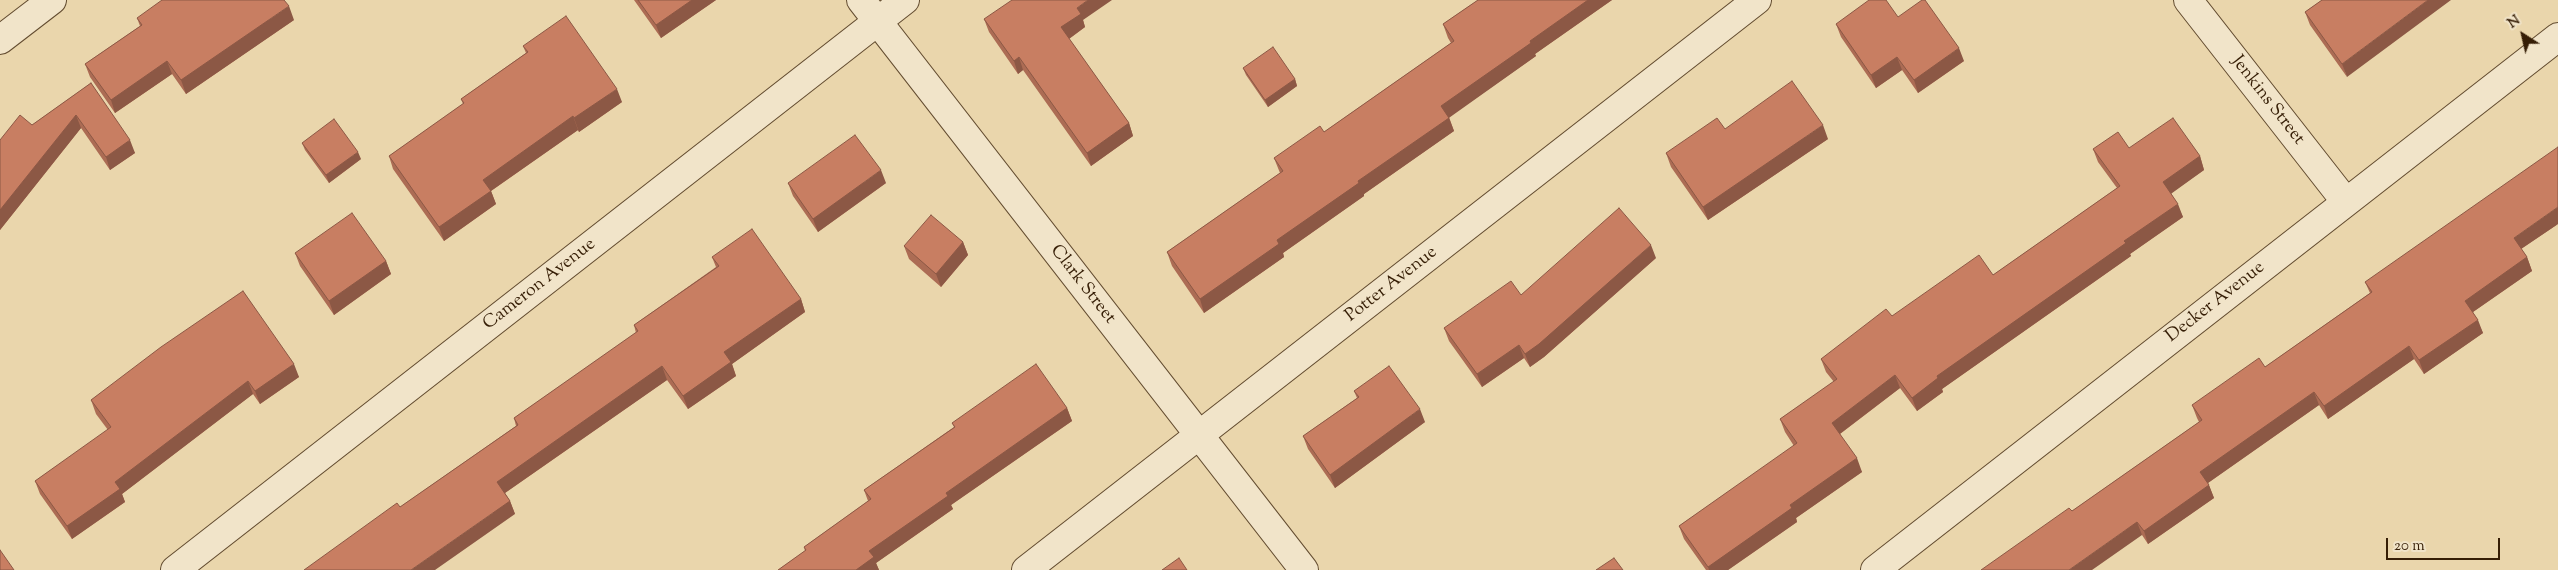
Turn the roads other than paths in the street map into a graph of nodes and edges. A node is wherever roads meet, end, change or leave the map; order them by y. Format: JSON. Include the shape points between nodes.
{"nodes":[{"id":1,"x":52,"y":0,"type":"edge"},
{"id":2,"x":861,"y":0,"type":"edge"},
{"id":3,"x":905,"y":0,"type":"edge"},
{"id":4,"x":1757,"y":0,"type":"edge"},
{"id":5,"x":2188,"y":0,"type":"edge"},
{"id":6,"x":877,"y":22,"type":"junction"},
{"id":7,"x":2558,"y":37,"type":"edge"},
{"id":8,"x":0,"y":40,"type":"edge"},
{"id":9,"x":2346,"y":202,"type":"junction"},
{"id":10,"x":1199,"y":435,"type":"junction"},
{"id":11,"x":175,"y":570,"type":"edge"},
{"id":12,"x":1026,"y":570,"type":"edge"},
{"id":13,"x":1304,"y":570,"type":"edge"},
{"id":14,"x":1875,"y":570,"type":"edge"}],
"edges":[{"from":1,"to":8,"type":"street"},
{"from":2,"to":6,"type":"street","name":"Clark Street"},
{"from":3,"to":6,"type":"street","name":"Cameron Avenue"},
{"from":4,"to":10,"type":"street","name":"Potter Avenue"},
{"from":5,"to":9,"type":"street","name":"Jenkins Street"},
{"from":6,"to":10,"type":"street","name":"Clark Street"},
{"from":6,"to":11,"type":"street","name":"Cameron Avenue"},
{"from":7,"to":9,"type":"street","name":"Decker Avenue"},
{"from":9,"to":14,"type":"street","name":"Decker Avenue"},
{"from":10,"to":12,"type":"street","name":"Potter Avenue"},
{"from":10,"to":13,"type":"street","name":"Clark Street"}]}
